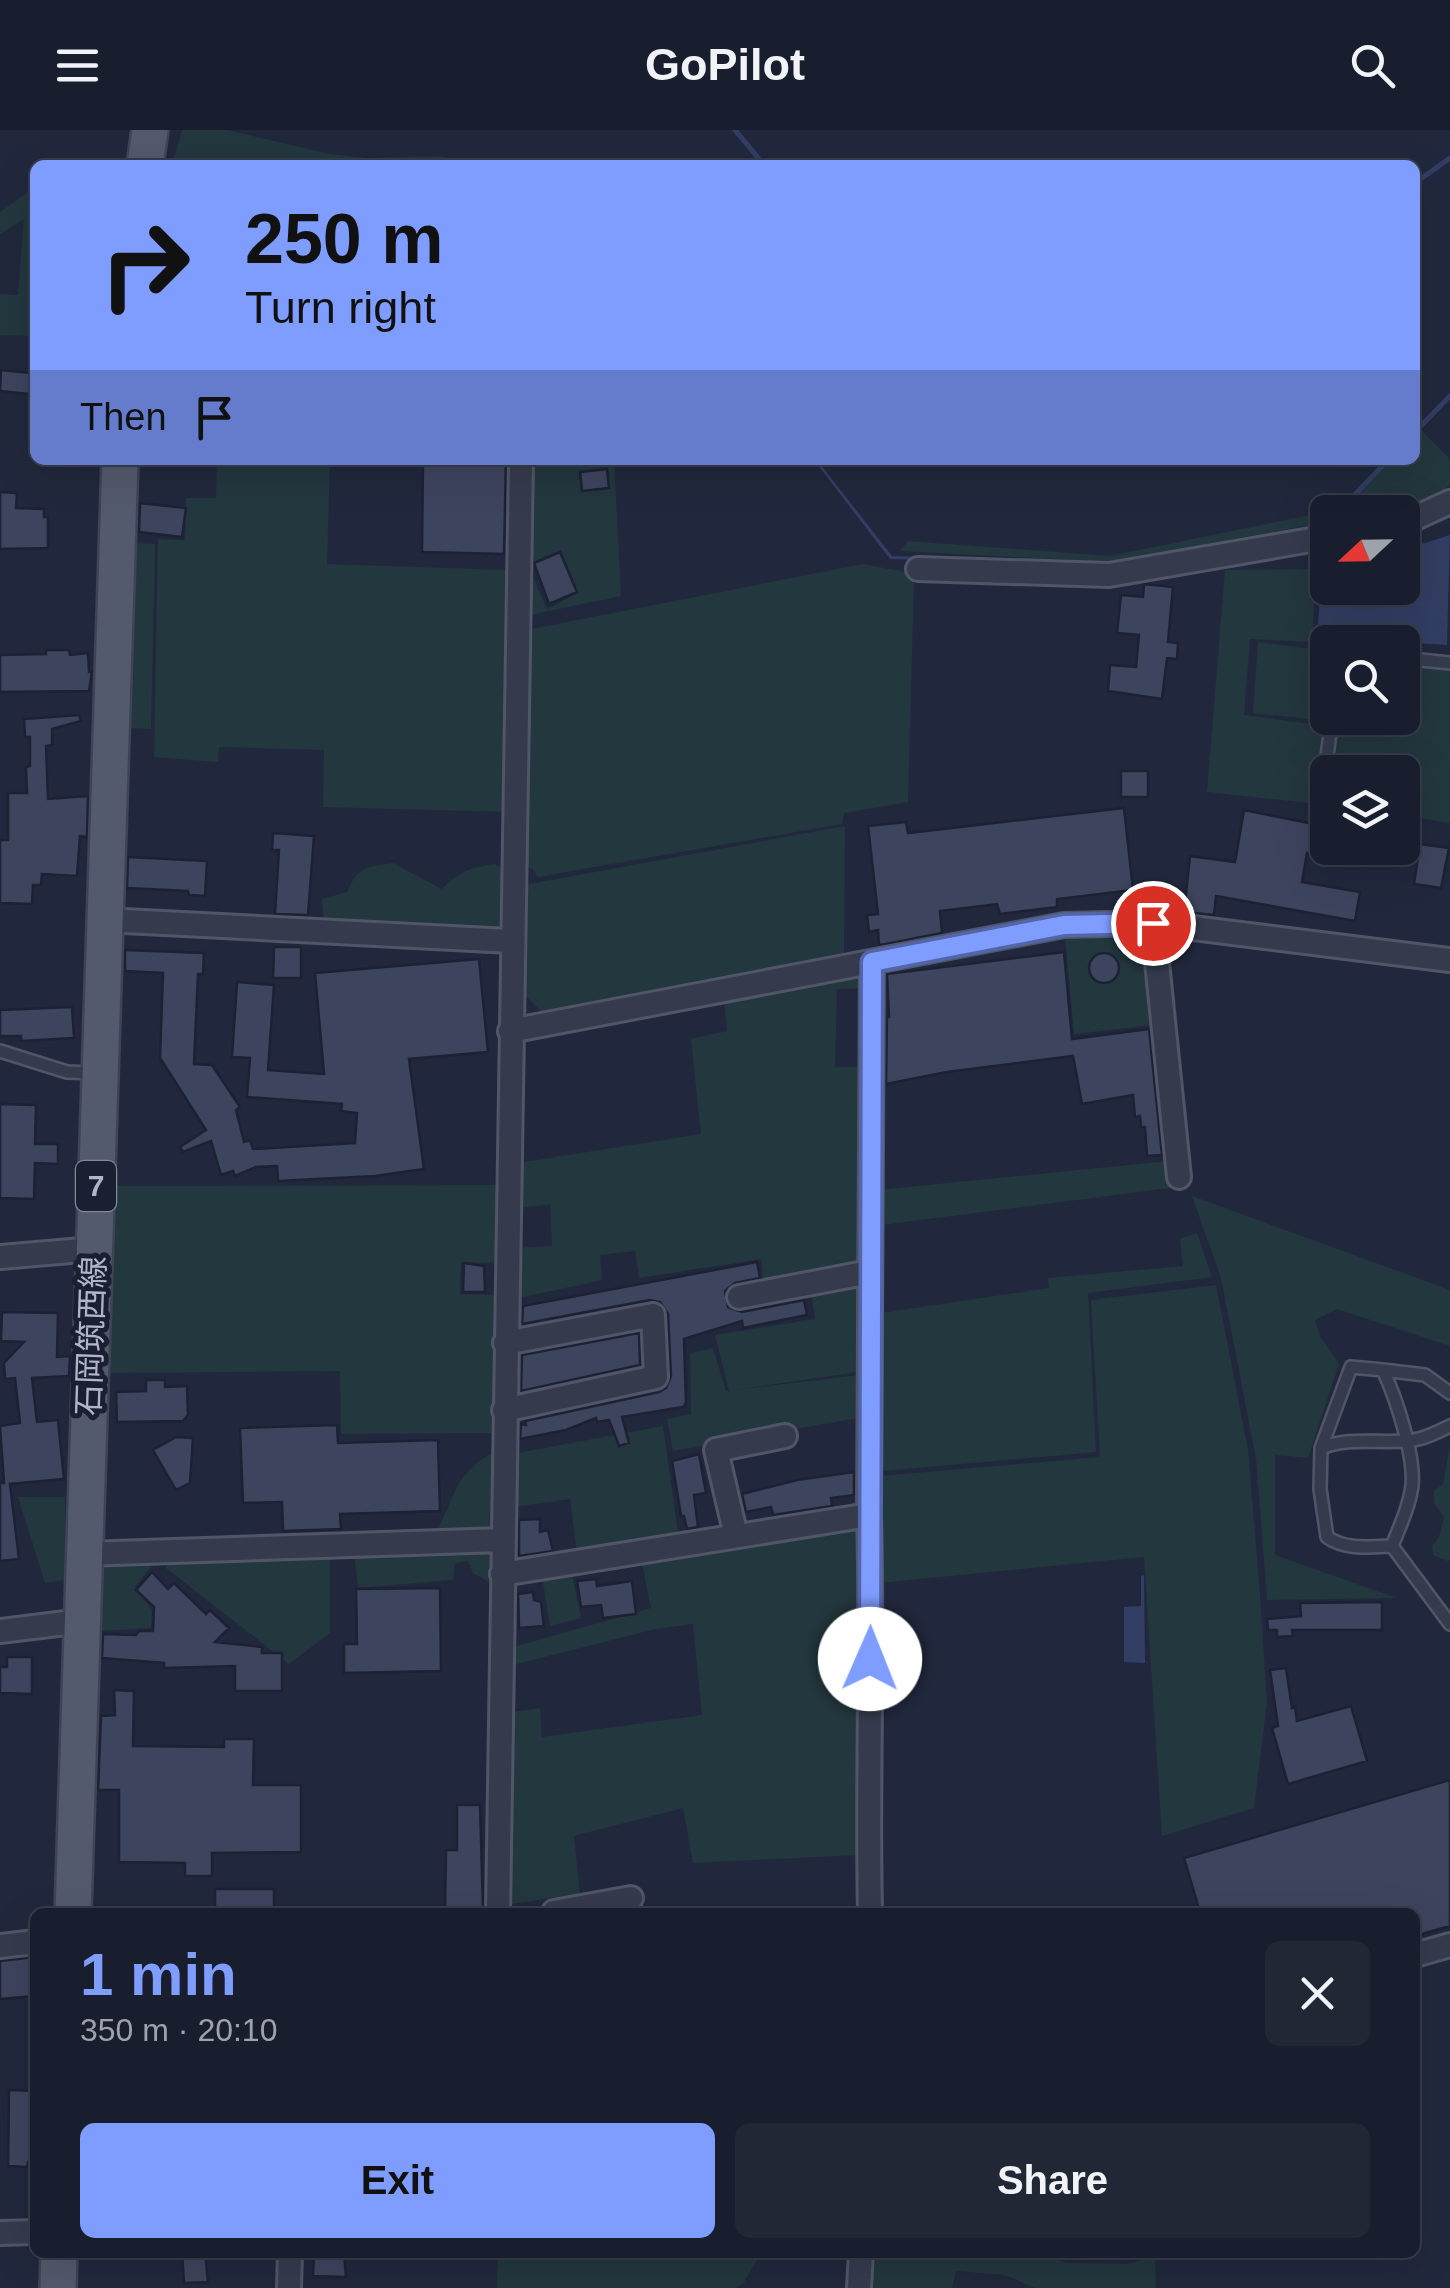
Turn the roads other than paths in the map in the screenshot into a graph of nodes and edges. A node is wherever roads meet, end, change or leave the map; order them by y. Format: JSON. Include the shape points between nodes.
{"nodes":[{"id":1,"x":150,"y":130,"type":"edge"},
{"id":2,"x":146,"y":160,"type":"edge"},
{"id":3,"x":120,"y":465,"type":"edge"},
{"id":4,"x":522,"y":465,"type":"edge"},
{"id":5,"x":1450,"y":502,"type":"edge"},
{"id":6,"x":1420,"y":516,"type":"edge"},
{"id":7,"x":1310,"y":540,"type":"edge"},
{"id":8,"x":918,"y":569,"type":"dead end"},
{"id":9,"x":1420,"y":660,"type":"edge"},
{"id":10,"x":1450,"y":663,"type":"edge"},
{"id":11,"x":105,"y":920,"type":"junction"},
{"id":12,"x":1153,"y":923,"type":"junction"},
{"id":13,"x":512,"y":940,"type":"junction"},
{"id":14,"x":1450,"y":960,"type":"edge"},
{"id":15,"x":872,"y":962,"type":"junction"},
{"id":16,"x":510,"y":1031,"type":"junction"},
{"id":17,"x":0,"y":1050,"type":"edge"},
{"id":18,"x":99,"y":1073,"type":"junction"},
{"id":19,"x":1179,"y":1177,"type":"dead end"},
{"id":20,"x":94,"y":1250,"type":"junction"},
{"id":21,"x":0,"y":1257,"type":"edge"},
{"id":22,"x":870,"y":1272,"type":"junction"},
{"id":23,"x":739,"y":1297,"type":"dead end"},
{"id":24,"x":505,"y":1342,"type":"junction"},
{"id":25,"x":1383,"y":1370,"type":"junction"},
{"id":26,"x":1450,"y":1393,"type":"edge"},
{"id":27,"x":504,"y":1410,"type":"junction"},
{"id":28,"x":1450,"y":1426,"type":"edge"},
{"id":29,"x":785,"y":1436,"type":"dead end"},
{"id":30,"x":1405,"y":1442,"type":"junction"},
{"id":31,"x":1322,"y":1448,"type":"junction"},
{"id":32,"x":869,"y":1515,"type":"junction"},
{"id":33,"x":736,"y":1536,"type":"junction"},
{"id":34,"x":502,"y":1540,"type":"junction"},
{"id":35,"x":1392,"y":1546,"type":"junction"},
{"id":36,"x":84,"y":1554,"type":"junction"},
{"id":37,"x":502,"y":1574,"type":"junction"},
{"id":38,"x":82,"y":1621,"type":"junction"},
{"id":39,"x":1450,"y":1624,"type":"edge"},
{"id":40,"x":0,"y":1631,"type":"edge"},
{"id":41,"x":631,"y":1898,"type":"dead end"},
{"id":42,"x":73,"y":1908,"type":"edge"},
{"id":43,"x":498,"y":1908,"type":"edge"},
{"id":44,"x":576,"y":1908,"type":"edge"},
{"id":45,"x":870,"y":1908,"type":"edge"},
{"id":46,"x":30,"y":1943,"type":"edge"},
{"id":47,"x":1450,"y":1945,"type":"edge"},
{"id":48,"x":0,"y":1946,"type":"edge"},
{"id":49,"x":1420,"y":1953,"type":"edge"},
{"id":50,"x":30,"y":2232,"type":"edge"},
{"id":51,"x":0,"y":2233,"type":"edge"},
{"id":52,"x":59,"y":2258,"type":"edge"},
{"id":53,"x":290,"y":2258,"type":"edge"},
{"id":54,"x":861,"y":2258,"type":"edge"},
{"id":55,"x":58,"y":2288,"type":"edge"},
{"id":56,"x":289,"y":2288,"type":"edge"},
{"id":57,"x":859,"y":2288,"type":"edge"}],
"edges":[{"from":1,"to":2,"type":"main road"},
{"from":3,"to":11,"type":"main road","name":"石岡筑西線","number":"7"},
{"from":4,"to":13,"type":"street"},
{"from":5,"to":6,"type":"street"},
{"from":7,"to":8,"type":"street","via":[[1109,575]]},
{"from":9,"to":10,"type":"lane"},
{"from":11,"to":13,"type":"street"},
{"from":11,"to":18,"type":"main road","name":"石岡筑西線","number":"7"},
{"from":12,"to":14,"type":"street"},
{"from":12,"to":15,"type":"street","via":[[1064,925]]},
{"from":12,"to":19,"type":"street"},
{"from":13,"to":16,"type":"street"},
{"from":15,"to":16,"type":"street"},
{"from":15,"to":22,"type":"street"},
{"from":16,"to":24,"type":"street"},
{"from":17,"to":18,"type":"lane","via":[[67,1072]]},
{"from":18,"to":20,"type":"main road","name":"石岡筑西線","number":"7"},
{"from":20,"to":21,"type":"street"},
{"from":20,"to":36,"type":"main road","name":"石岡筑西線","number":"7"},
{"from":22,"to":23,"type":"street"},
{"from":22,"to":32,"type":"street"},
{"from":24,"to":27,"type":"street"},
{"from":24,"to":27,"type":"street","via":[[652,1315],[656,1377]]},
{"from":25,"to":26,"type":"lane","via":[[1425,1375]]},
{"from":25,"to":30,"type":"lane"},
{"from":25,"to":31,"type":"lane","via":[[1351,1367]]},
{"from":27,"to":34,"type":"street"},
{"from":28,"to":30,"type":"lane"},
{"from":29,"to":33,"type":"street","via":[[716,1450]]},
{"from":30,"to":31,"type":"lane","via":[[1342,1440]]},
{"from":30,"to":35,"type":"lane","via":[[1412,1482]]},
{"from":31,"to":35,"type":"lane","via":[[1327,1537],[1362,1547]]},
{"from":32,"to":33,"type":"street"},
{"from":32,"to":45,"type":"street"},
{"from":33,"to":37,"type":"street"},
{"from":34,"to":36,"type":"street"},
{"from":34,"to":37,"type":"street"},
{"from":35,"to":39,"type":"lane"},
{"from":36,"to":38,"type":"main road","name":"石岡筑西線","number":"7"},
{"from":37,"to":43,"type":"street"},
{"from":38,"to":40,"type":"street"},
{"from":38,"to":42,"type":"main road","name":"石岡筑西線","number":"7"},
{"from":41,"to":44,"type":"street"},
{"from":46,"to":48,"type":"street"},
{"from":47,"to":49,"type":"street"},
{"from":50,"to":51,"type":"street"},
{"from":52,"to":55,"type":"main road"},
{"from":53,"to":56,"type":"street"},
{"from":54,"to":57,"type":"street"}]}
